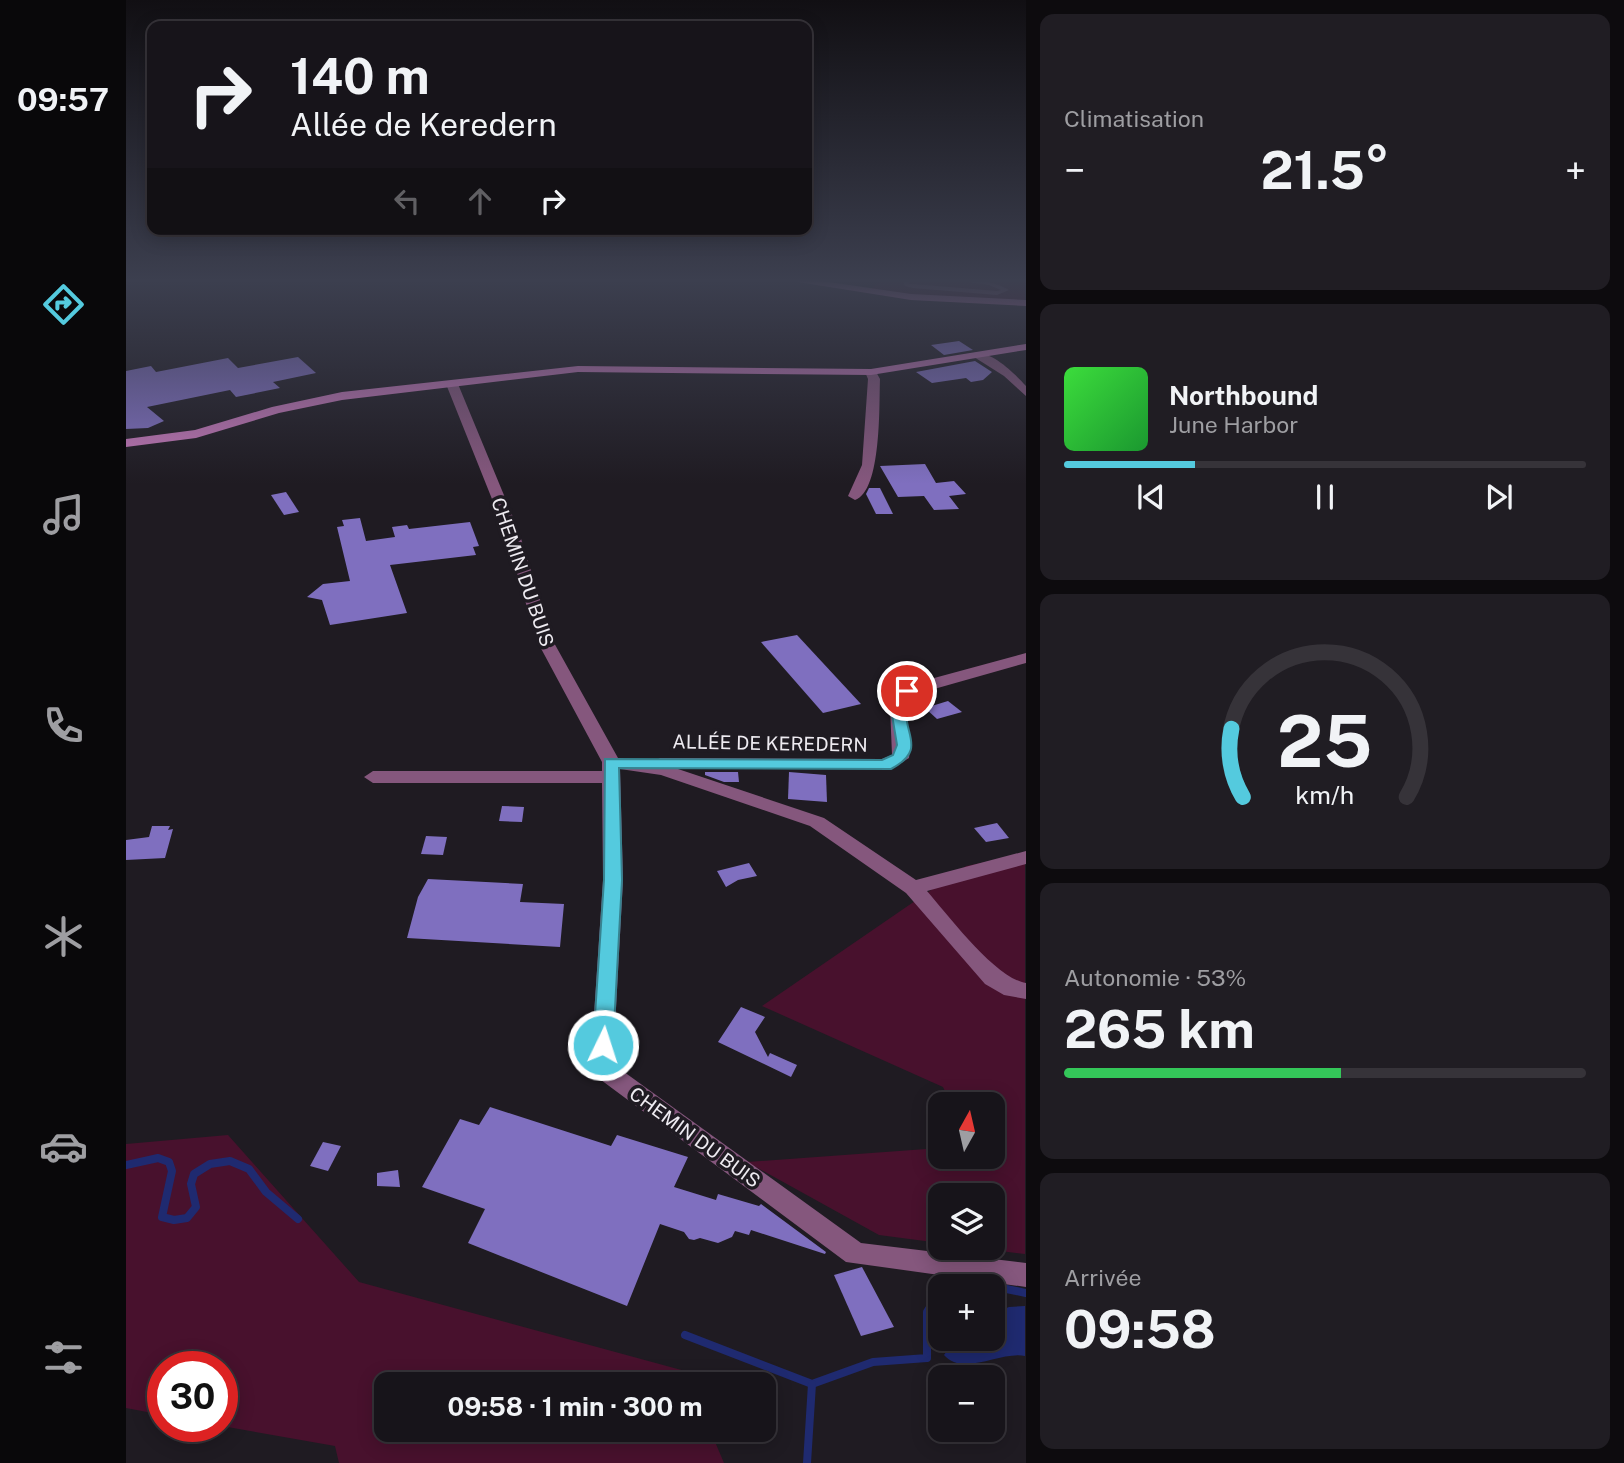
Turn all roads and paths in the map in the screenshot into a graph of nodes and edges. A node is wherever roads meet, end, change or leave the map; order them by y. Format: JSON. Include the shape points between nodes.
{"nodes":[{"id":1,"x":1024,"y":347,"type":"edge"},
{"id":2,"x":978,"y":355,"type":"junction"},
{"id":3,"x":871,"y":372,"type":"junction"},
{"id":4,"x":452,"y":384,"type":"junction"},
{"id":5,"x":1026,"y":393,"type":"edge"},
{"id":6,"x":126,"y":443,"type":"edge"},
{"id":7,"x":855,"y":496,"type":"dead end"},
{"id":8,"x":1026,"y":659,"type":"edge"},
{"id":9,"x":610,"y":770,"type":"junction"},
{"id":10,"x":373,"y":777,"type":"dead end"},
{"id":11,"x":1026,"y":857,"type":"edge"},
{"id":12,"x":913,"y":888,"type":"junction"},
{"id":13,"x":1026,"y":991,"type":"edge"},
{"id":14,"x":1026,"y":1275,"type":"edge"}],
"edges":[{"from":1,"to":2,"type":"street"},
{"from":2,"to":3,"type":"street"},
{"from":2,"to":5,"type":"street","via":[[1008,374]]},
{"from":3,"to":4,"type":"street","via":[[602,368]]},
{"from":3,"to":7,"type":"street","via":[[869,464]]},
{"from":4,"to":6,"type":"street","via":[[315,401],[196,434]]},
{"from":4,"to":9,"type":"street","name":"CHEMIN DU BUIS","via":[[511,529],[545,641]]},
{"from":8,"to":9,"type":"street","name":"ALLÉE DE KEREDERN","via":[[907,691],[897,703],[905,745],[900,758],[886,765]]},
{"from":9,"to":10,"type":"street"},
{"from":9,"to":12,"type":"street","via":[[664,770],[817,822]]},
{"from":9,"to":14,"type":"street","name":"CHEMIN DU BUIS","via":[[613,880],[603,1045],[609,1074],[855,1254]]},
{"from":11,"to":12,"type":"street"},
{"from":12,"to":13,"type":"street","via":[[993,978]]}]}
